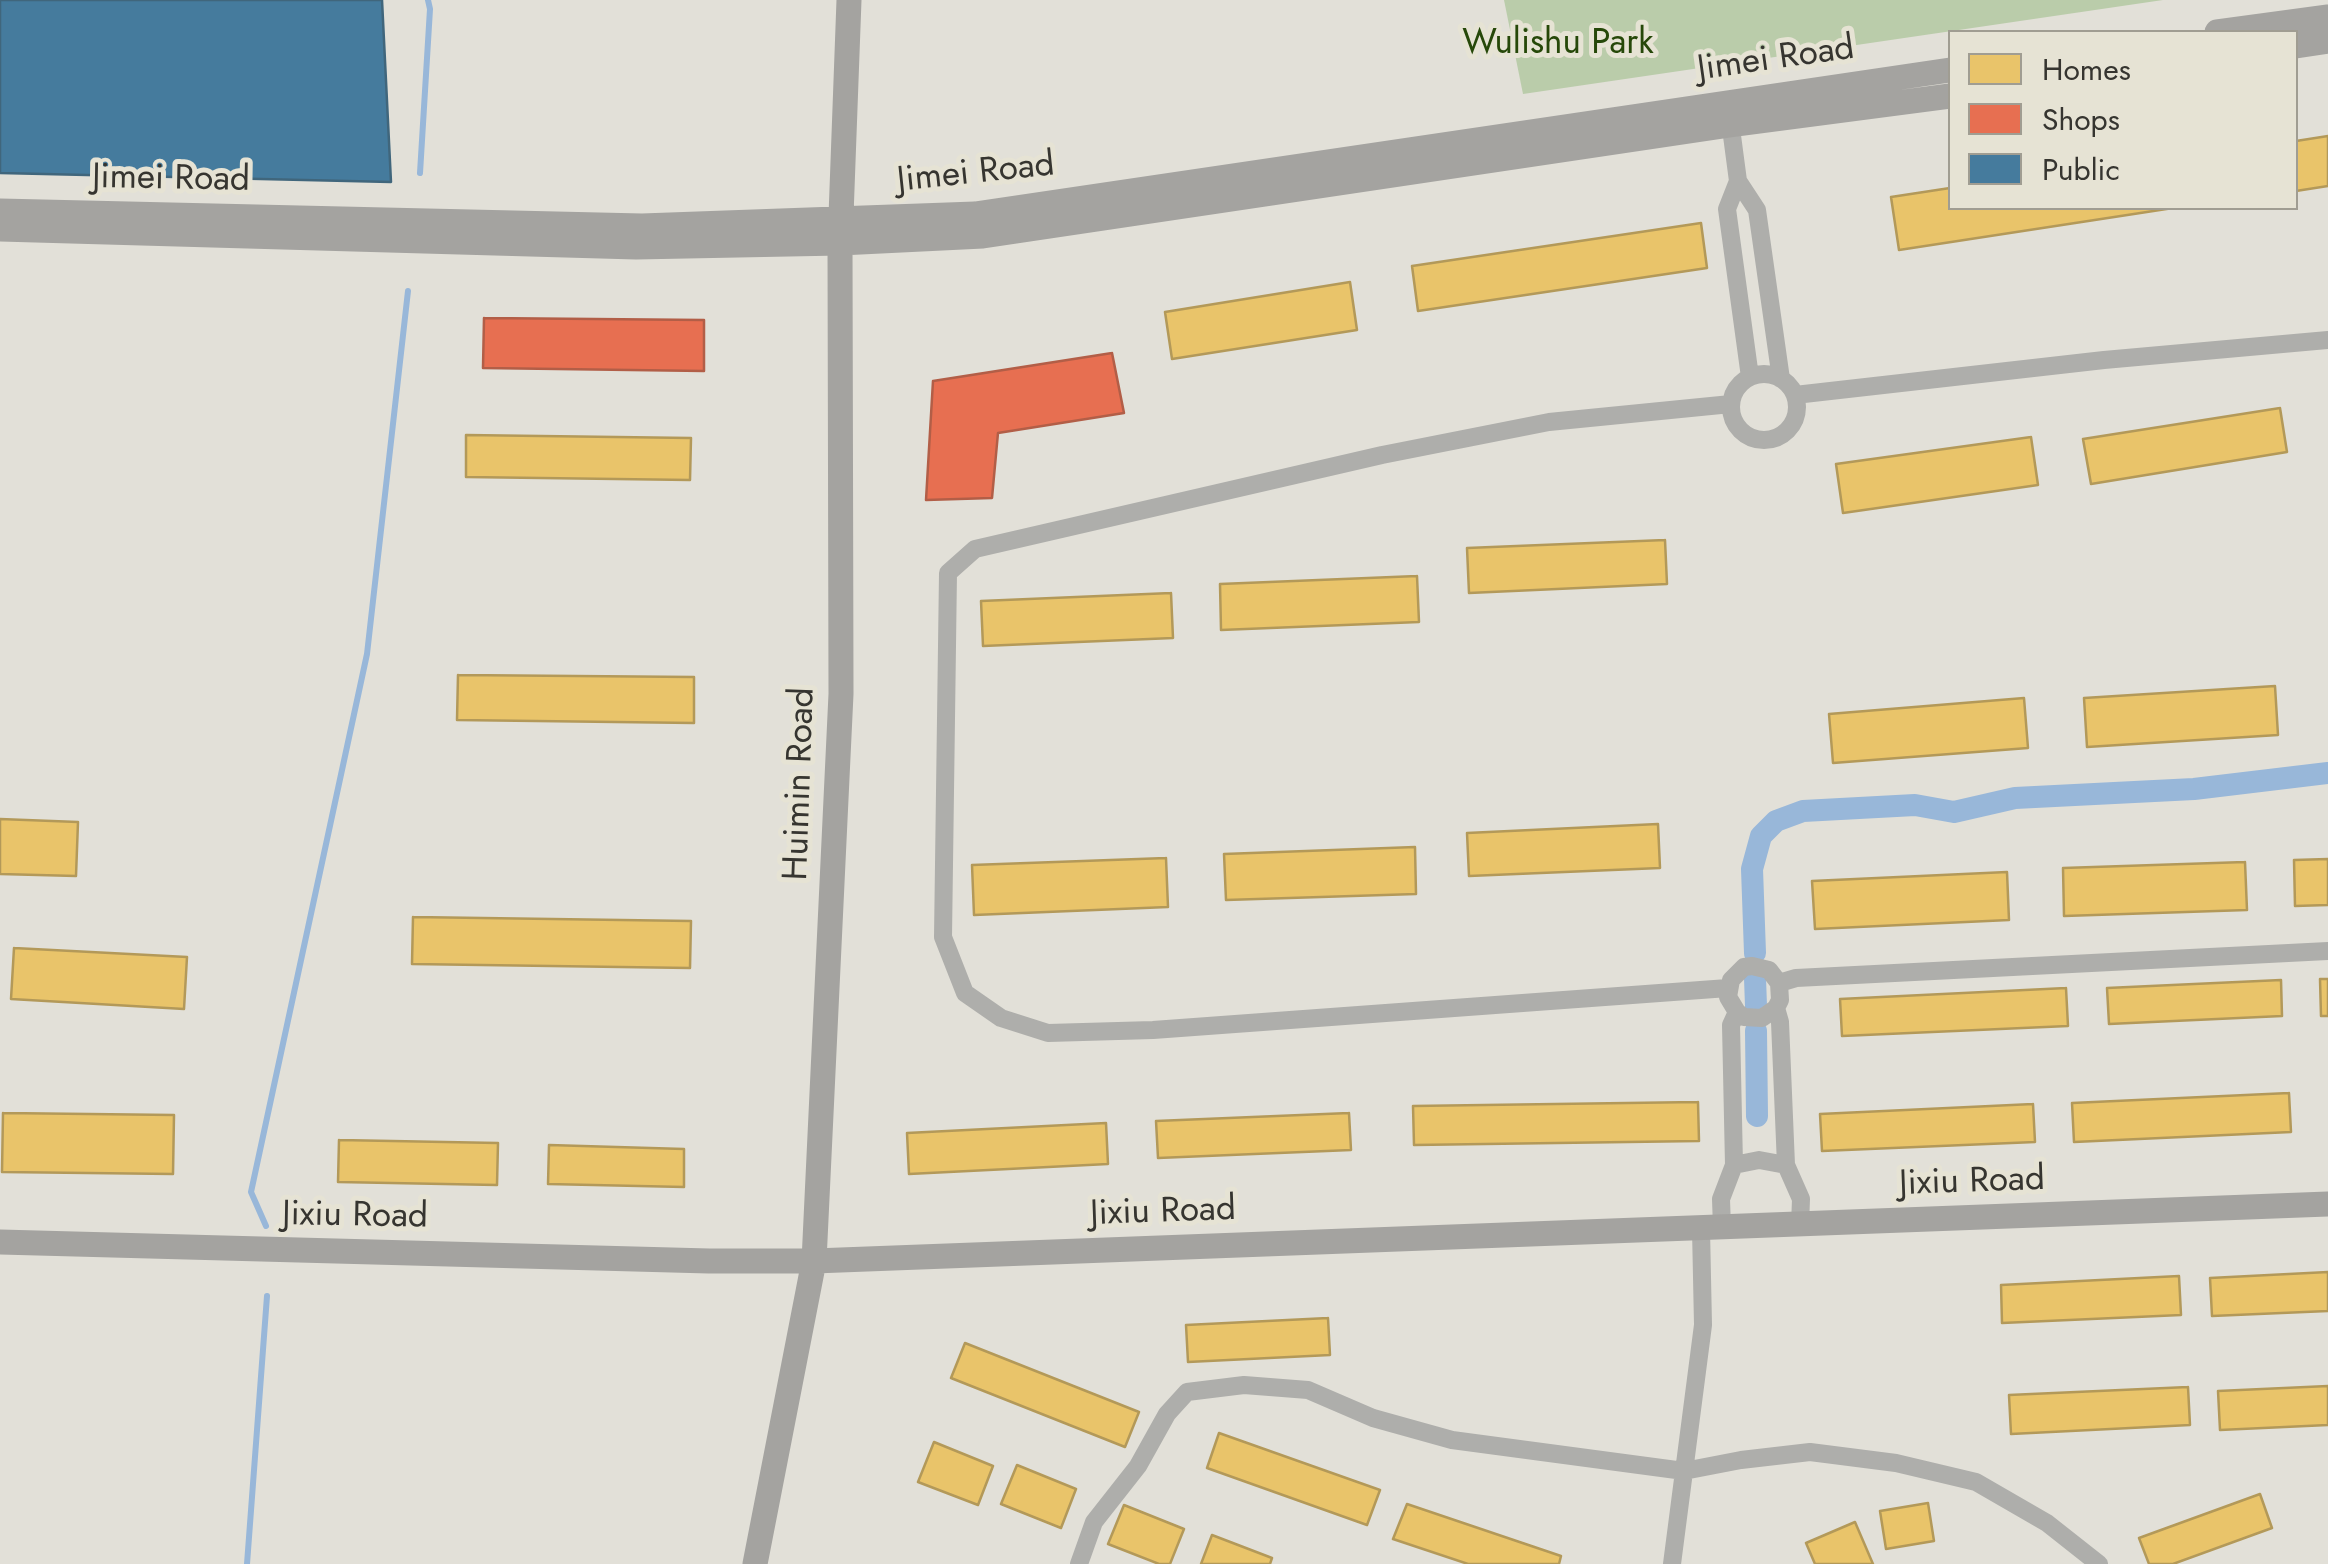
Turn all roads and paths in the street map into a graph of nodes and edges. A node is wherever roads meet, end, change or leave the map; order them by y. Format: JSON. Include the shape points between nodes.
{"nodes":[{"id":1,"x":849,"y":0,"type":"edge"},
{"id":2,"x":2328,"y":17,"type":"edge"},
{"id":3,"x":2231,"y":30,"type":"edge"},
{"id":4,"x":2328,"y":41,"type":"edge"},
{"id":5,"x":2298,"y":46,"type":"edge"},
{"id":6,"x":1948,"y":70,"type":"edge"},
{"id":7,"x":1948,"y":96,"type":"edge"},
{"id":8,"x":1729,"y":114,"type":"junction"},
{"id":9,"x":1738,"y":181,"type":"junction"},
{"id":10,"x":0,"y":211,"type":"edge"},
{"id":11,"x":0,"y":230,"type":"edge"},
{"id":12,"x":841,"y":232,"type":"junction"},
{"id":13,"x":2328,"y":340,"type":"edge"},
{"id":14,"x":1750,"y":378,"type":"junction"},
{"id":15,"x":1782,"y":379,"type":"junction"},
{"id":16,"x":1795,"y":395,"type":"junction"},
{"id":17,"x":1731,"y":404,"type":"junction"},
{"id":18,"x":2328,"y":951,"type":"edge"},
{"id":19,"x":1780,"y":983,"type":"junction"},
{"id":20,"x":1728,"y":988,"type":"junction"},
{"id":21,"x":1776,"y":1008,"type":"junction"},
{"id":22,"x":1737,"y":1012,"type":"junction"},
{"id":23,"x":1734,"y":1164,"type":"junction"},
{"id":24,"x":1786,"y":1165,"type":"junction"},
{"id":25,"x":2328,"y":1204,"type":"edge"},
{"id":26,"x":1800,"y":1226,"type":"junction"},
{"id":27,"x":1711,"y":1228,"type":"junction"},
{"id":28,"x":0,"y":1242,"type":"edge"},
{"id":29,"x":814,"y":1261,"type":"junction"},
{"id":30,"x":1684,"y":1471,"type":"junction"},
{"id":31,"x":755,"y":1564,"type":"edge"},
{"id":32,"x":1078,"y":1564,"type":"edge"},
{"id":33,"x":1672,"y":1564,"type":"edge"},
{"id":34,"x":2099,"y":1564,"type":"edge"}],
"edges":[{"from":1,"to":12,"type":"street","name":"Huimin Road"},
{"from":2,"to":3,"type":"street"},
{"from":4,"to":5,"type":"street"},
{"from":6,"to":8,"type":"street","name":"Jimei Road"},
{"from":7,"to":8,"type":"street","name":"Jimei Road"},
{"from":8,"to":9,"type":"street"},
{"from":8,"to":12,"type":"street","name":"Jimei Road","via":[[983,236]]},
{"from":9,"to":14,"type":"street","via":[[1727,208]]},
{"from":9,"to":15,"type":"street","via":[[1757,210]]},
{"from":10,"to":12,"type":"street","name":"Jimei Road"},
{"from":11,"to":12,"type":"street","name":"Jimei Road","via":[[636,246]]},
{"from":12,"to":29,"type":"street","name":"Huimin Road","via":[[841,694]]},
{"from":13,"to":16,"type":"street"},
{"from":14,"to":15,"type":"street"},
{"from":14,"to":17,"type":"street"},
{"from":15,"to":16,"type":"street"},
{"from":16,"to":17,"type":"street","via":[[1792,426],[1765,440],[1736,426]]},
{"from":17,"to":20,"type":"street","via":[[1548,422],[975,549],[948,573],[943,936],[965,994],[1002,1018],[1048,1033]]},
{"from":18,"to":19,"type":"street"},
{"from":19,"to":20,"type":"street","via":[[1769,970],[1752,966],[1736,972]]},
{"from":19,"to":21,"type":"street"},
{"from":20,"to":22,"type":"street"},
{"from":21,"to":22,"type":"street","via":[[1753,1019]]},
{"from":21,"to":24,"type":"street"},
{"from":22,"to":23,"type":"street","via":[[1731,1025]]},
{"from":23,"to":24,"type":"street"},
{"from":23,"to":27,"type":"street"},
{"from":24,"to":26,"type":"street","via":[[1801,1199]]},
{"from":25,"to":26,"type":"street","name":"Jixiu Road"},
{"from":26,"to":27,"type":"street","name":"Jixiu Road"},
{"from":27,"to":29,"type":"street","name":"Jixiu Road"},
{"from":27,"to":30,"type":"street"},
{"from":28,"to":29,"type":"street","name":"Jixiu Road"},
{"from":29,"to":31,"type":"street","name":"Huimin Road"},
{"from":30,"to":32,"type":"street","via":[[1452,1440],[1373,1418],[1308,1390],[1244,1385],[1187,1392],[1094,1522]]},
{"from":30,"to":33,"type":"street"},
{"from":30,"to":34,"type":"street","via":[[1810,1452],[1896,1463],[1976,1482],[2047,1523]]}]}
